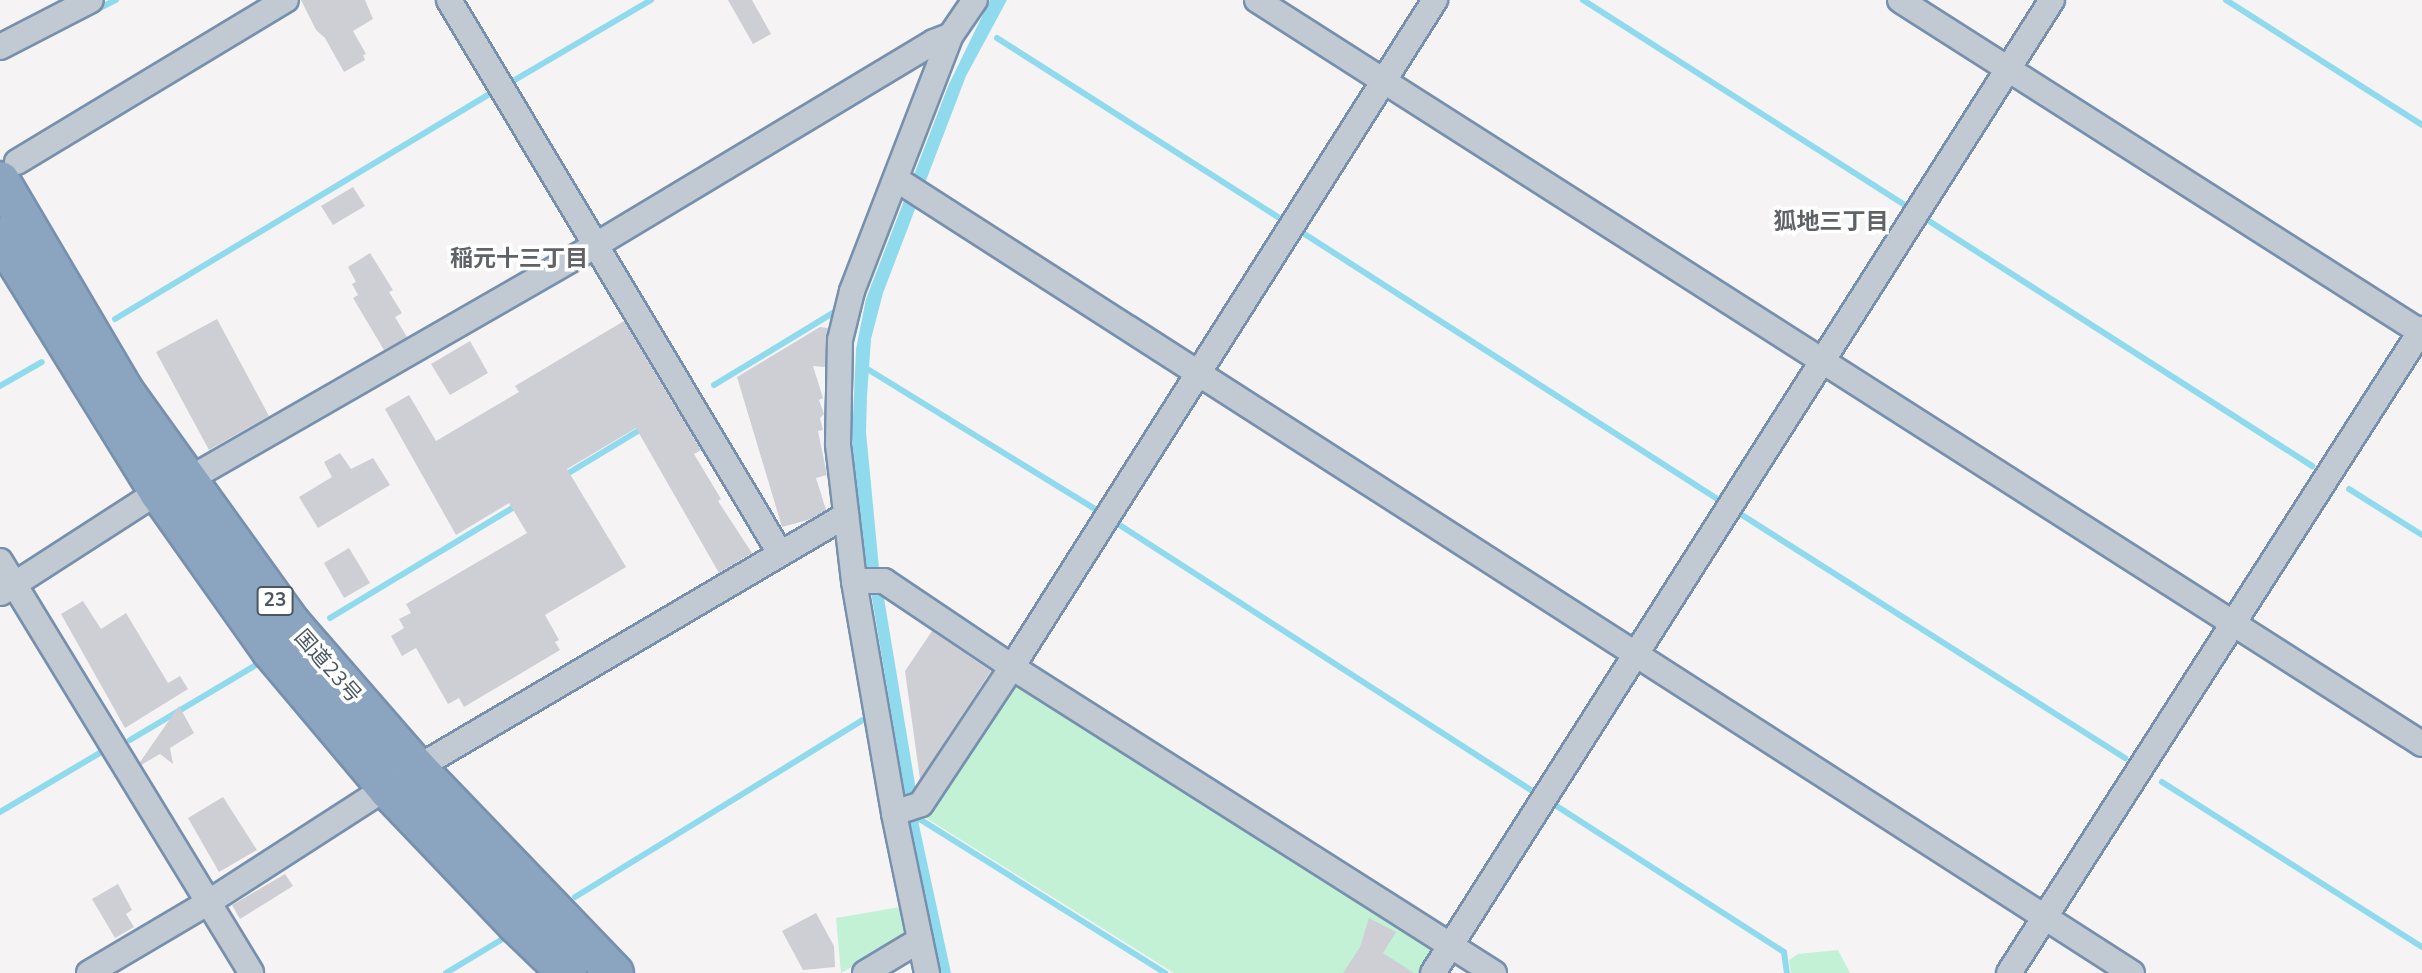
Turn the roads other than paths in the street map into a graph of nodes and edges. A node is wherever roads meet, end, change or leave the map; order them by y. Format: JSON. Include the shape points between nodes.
{"nodes":[{"id":1,"x":91,"y":0,"type":"edge"},
{"id":2,"x":286,"y":0,"type":"edge"},
{"id":3,"x":449,"y":0,"type":"edge"},
{"id":4,"x":975,"y":0,"type":"edge"},
{"id":5,"x":1257,"y":0,"type":"edge"},
{"id":6,"x":1435,"y":0,"type":"edge"},
{"id":7,"x":1900,"y":0,"type":"edge"},
{"id":8,"x":2052,"y":0,"type":"edge"},
{"id":9,"x":951,"y":35,"type":"junction"},
{"id":10,"x":0,"y":47,"type":"edge"},
{"id":11,"x":2008,"y":69,"type":"junction"},
{"id":12,"x":1384,"y":80,"type":"junction"},
{"id":13,"x":8,"y":171,"type":"edge"},
{"id":14,"x":896,"y":179,"type":"junction"},
{"id":15,"x":0,"y":236,"type":"edge"},
{"id":16,"x":596,"y":245,"type":"junction"},
{"id":17,"x":2421,"y":331,"type":"edge"},
{"id":18,"x":1825,"y":361,"type":"junction"},
{"id":19,"x":1196,"y":374,"type":"junction"},
{"id":20,"x":172,"y":486,"type":"junction"},
{"id":21,"x":846,"y":515,"type":"junction"},
{"id":22,"x":780,"y":553,"type":"junction"},
{"id":23,"x":0,"y":561,"type":"edge"},
{"id":24,"x":854,"y":581,"type":"junction"},
{"id":25,"x":7,"y":589,"type":"edge"},
{"id":26,"x":2232,"y":622,"type":"junction"},
{"id":27,"x":1636,"y":656,"type":"junction"},
{"id":28,"x":1012,"y":667,"type":"junction"},
{"id":29,"x":2422,"y":744,"type":"edge"},
{"id":30,"x":417,"y":768,"type":"junction"},
{"id":31,"x":388,"y":790,"type":"junction"},
{"id":32,"x":894,"y":813,"type":"junction"},
{"id":33,"x":209,"y":902,"type":"junction"},
{"id":34,"x":2044,"y":916,"type":"junction"},
{"id":35,"x":920,"y":940,"type":"junction"},
{"id":36,"x":1452,"y":945,"type":"junction"},
{"id":37,"x":89,"y":973,"type":"edge"},
{"id":38,"x":251,"y":973,"type":"edge"},
{"id":39,"x":567,"y":973,"type":"edge"},
{"id":40,"x":614,"y":973,"type":"edge"},
{"id":41,"x":865,"y":973,"type":"edge"},
{"id":42,"x":927,"y":973,"type":"edge"},
{"id":43,"x":1433,"y":973,"type":"edge"},
{"id":44,"x":1494,"y":973,"type":"edge"},
{"id":45,"x":2009,"y":973,"type":"edge"},
{"id":46,"x":2132,"y":973,"type":"edge"}],
"edges":[{"from":1,"to":10,"type":"street"},
{"from":2,"to":13,"type":"street"},
{"from":3,"to":16,"type":"street"},
{"from":4,"to":9,"type":"street"},
{"from":5,"to":12,"type":"street"},
{"from":6,"to":12,"type":"street"},
{"from":7,"to":11,"type":"street"},
{"from":8,"to":11,"type":"street"},
{"from":9,"to":14,"type":"street"},
{"from":9,"to":16,"type":"street"},
{"from":11,"to":17,"type":"street"},
{"from":11,"to":18,"type":"street"},
{"from":12,"to":18,"type":"street"},
{"from":12,"to":19,"type":"street"},
{"from":13,"to":20,"type":"highway","name":"国道23号","number":"23"},
{"from":14,"to":19,"type":"street"},
{"from":14,"to":21,"type":"street","via":[[852,290],[840,340],[838,444]]},
{"from":15,"to":20,"type":"highway","name":"国道23号","number":"23"},
{"from":16,"to":20,"type":"street"},
{"from":16,"to":22,"type":"street"},
{"from":17,"to":26,"type":"street"},
{"from":18,"to":26,"type":"street"},
{"from":18,"to":27,"type":"street"},
{"from":19,"to":27,"type":"street"},
{"from":19,"to":28,"type":"street"},
{"from":20,"to":25,"type":"street"},
{"from":20,"to":30,"type":"highway","name":"国道23号","number":"23"},
{"from":20,"to":31,"type":"highway","name":"国道23号","number":"23","via":[[270,650]]},
{"from":21,"to":22,"type":"street"},
{"from":21,"to":24,"type":"street"},
{"from":22,"to":30,"type":"street"},
{"from":23,"to":25,"type":"street"},
{"from":24,"to":28,"type":"street","via":[[884,581]]},
{"from":24,"to":32,"type":"street"},
{"from":25,"to":33,"type":"street"},
{"from":26,"to":29,"type":"street"},
{"from":26,"to":34,"type":"street"},
{"from":27,"to":34,"type":"street"},
{"from":27,"to":36,"type":"street"},
{"from":28,"to":32,"type":"street","via":[[921,804]]},
{"from":28,"to":36,"type":"street"},
{"from":30,"to":31,"type":"street"},
{"from":30,"to":40,"type":"highway","name":"国道23号","number":"23"},
{"from":31,"to":33,"type":"street"},
{"from":31,"to":39,"type":"highway","name":"国道23号","number":"23"},
{"from":32,"to":35,"type":"street"},
{"from":33,"to":37,"type":"street"},
{"from":33,"to":38,"type":"street"},
{"from":34,"to":45,"type":"street"},
{"from":34,"to":46,"type":"street"},
{"from":35,"to":41,"type":"street"},
{"from":35,"to":42,"type":"street"},
{"from":36,"to":43,"type":"street"},
{"from":36,"to":44,"type":"street"}]}
